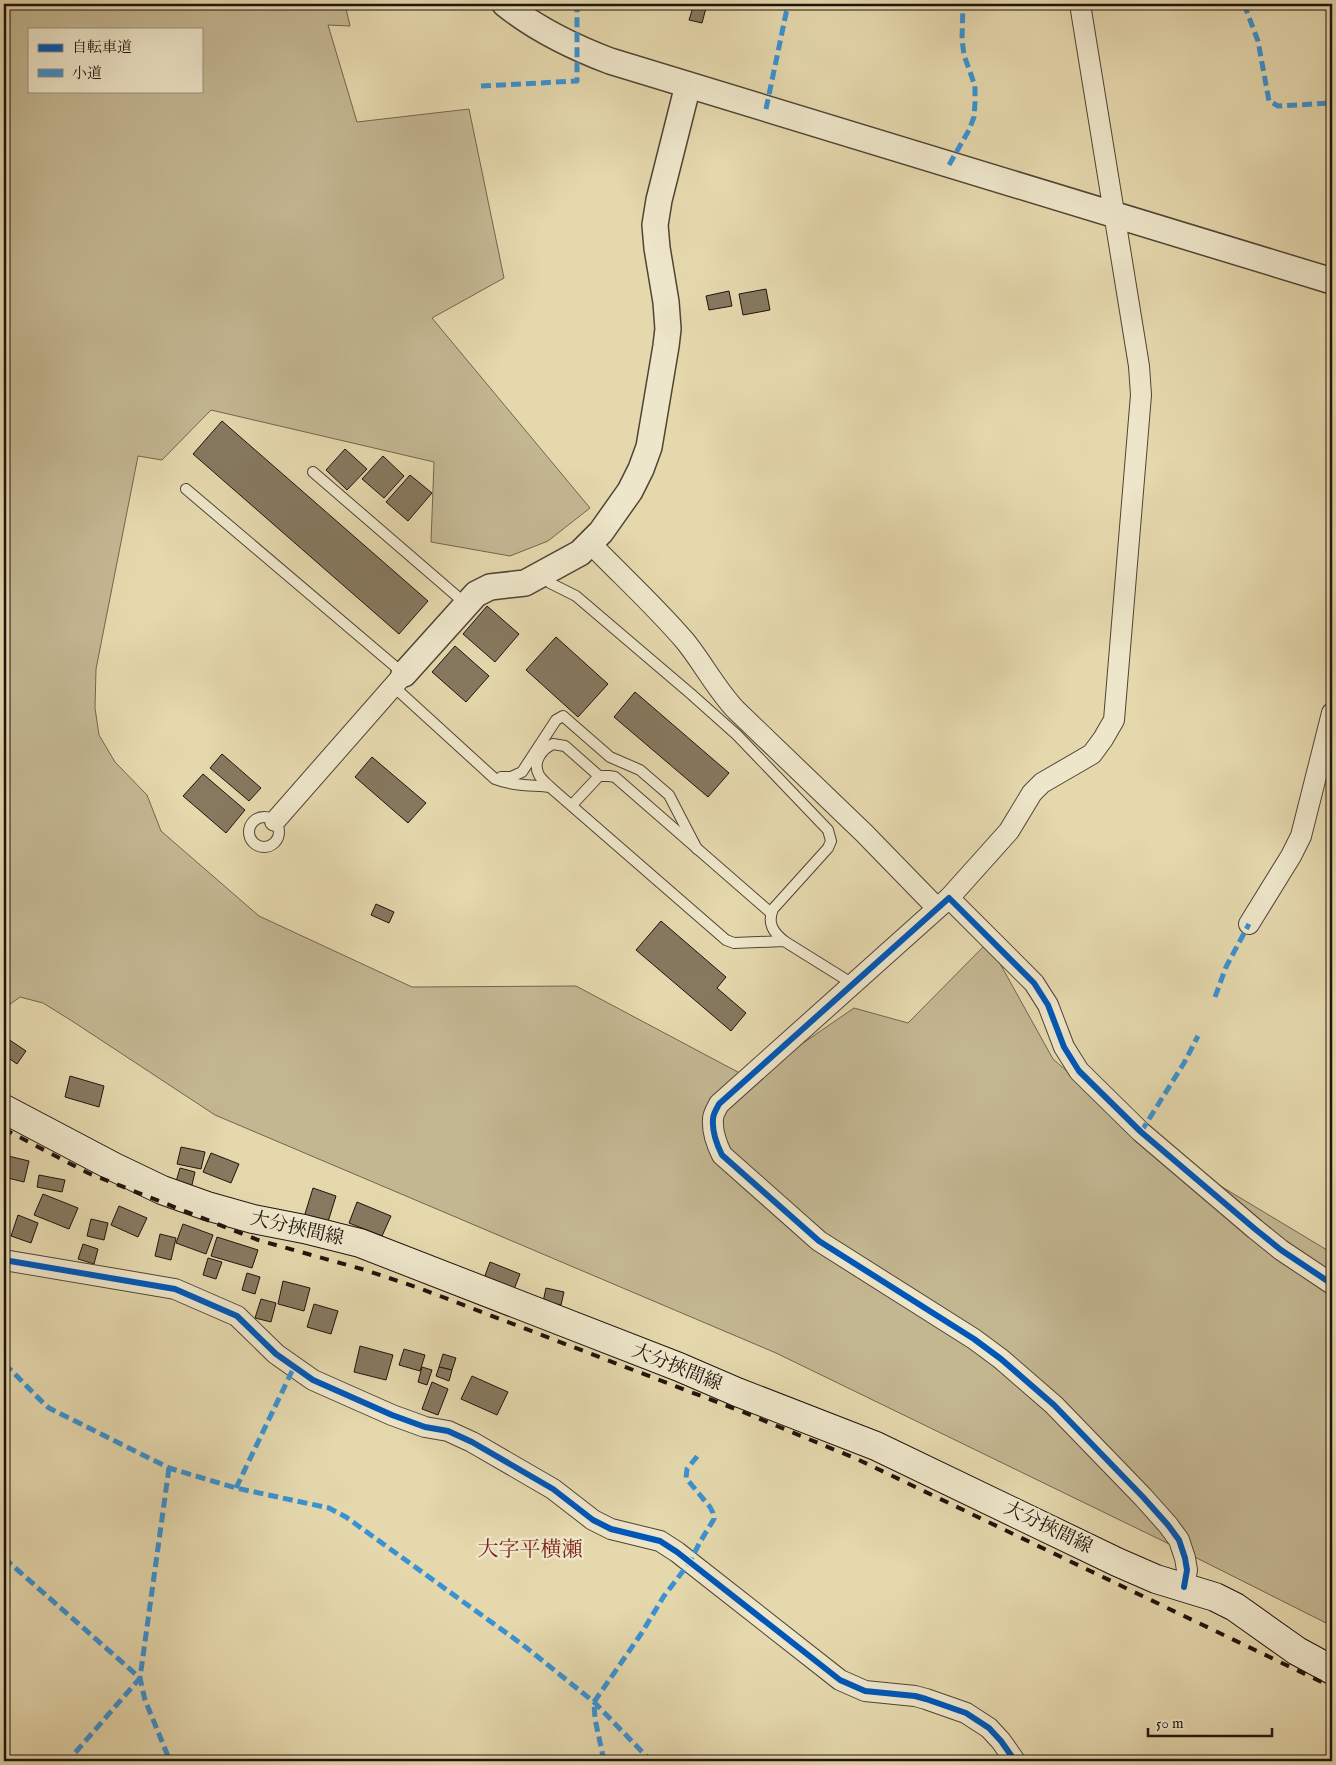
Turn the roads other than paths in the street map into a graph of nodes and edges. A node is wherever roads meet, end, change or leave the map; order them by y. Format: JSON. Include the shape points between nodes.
{"nodes":[{"id":1,"x":505,"y":4,"type":"edge"},
{"id":2,"x":1080,"y":4,"type":"edge"},
{"id":3,"x":688,"y":85,"type":"junction"},
{"id":4,"x":1115,"y":215,"type":"junction"},
{"id":5,"x":1332,"y":281,"type":"edge"},
{"id":6,"x":313,"y":472,"type":"dead end"},
{"id":7,"x":186,"y":489,"type":"dead end"},
{"id":8,"x":591,"y":544,"type":"junction"},
{"id":9,"x":543,"y":574,"type":"junction"},
{"id":10,"x":466,"y":604,"type":"junction"},
{"id":11,"x":399,"y":680,"type":"junction"},
{"id":12,"x":1332,"y":712,"type":"edge"},
{"id":13,"x":491,"y":775,"type":"junction"},
{"id":14,"x":599,"y":776,"type":"junction"},
{"id":15,"x":550,"y":787,"type":"junction"},
{"id":16,"x":572,"y":805,"type":"junction"},
{"id":17,"x":275,"y":821,"type":"dead end"},
{"id":18,"x":697,"y":849,"type":"junction"},
{"id":19,"x":943,"y":903,"type":"junction"},
{"id":20,"x":771,"y":914,"type":"junction"},
{"id":21,"x":1249,"y":924,"type":"dead end"},
{"id":22,"x":784,"y":941,"type":"junction"},
{"id":23,"x":853,"y":984,"type":"junction"},
{"id":24,"x":4,"y":1109,"type":"edge"},
{"id":25,"x":4,"y":1260,"type":"edge"},
{"id":26,"x":1332,"y":1284,"type":"edge"},
{"id":27,"x":1184,"y":1587,"type":"junction"},
{"id":28,"x":1332,"y":1670,"type":"edge"},
{"id":29,"x":1015,"y":1761,"type":"edge"}],
"edges":[{"from":1,"to":3,"type":"street","via":[[540,28],[577,47],[618,64]]},
{"from":2,"to":4,"type":"street"},
{"from":3,"to":4,"type":"street"},
{"from":3,"to":8,"type":"street","via":[[658,200],[655,225],[668,329],[649,447],[630,492]]},
{"from":4,"to":5,"type":"street"},
{"from":4,"to":19,"type":"street","via":[[1141,395],[1114,720],[1092,754],[1042,783],[1032,793],[1009,831]]},
{"from":6,"to":10,"type":"lane"},
{"from":7,"to":11,"type":"lane"},
{"from":8,"to":9,"type":"street"},
{"from":8,"to":19,"type":"street","via":[[686,642],[736,710],[864,833]]},
{"from":9,"to":10,"type":"street","via":[[525,583],[484,589]]},
{"from":9,"to":20,"type":"lane","via":[[550,583],[576,596],[737,735],[828,830],[831,841],[828,848]]},
{"from":10,"to":11,"type":"street"},
{"from":11,"to":13,"type":"lane"},
{"from":11,"to":17,"type":"street"},
{"from":12,"to":21,"type":"street","via":[[1301,836]]},
{"from":13,"to":15,"type":"lane","via":[[502,782]]},
{"from":13,"to":18,"type":"lane","via":[[511,777],[522,772],[556,720],[563,716],[610,756],[640,770],[669,795]]},
{"from":14,"to":15,"type":"lane","via":[[565,746],[553,744],[542,751],[537,764],[539,776]]},
{"from":14,"to":16,"type":"lane"},
{"from":14,"to":18,"type":"lane","via":[[615,777]]},
{"from":15,"to":16,"type":"lane"},
{"from":16,"to":22,"type":"lane","via":[[726,940],[734,943]]},
{"from":18,"to":20,"type":"lane"},
{"from":19,"to":23,"type":"street"},
{"from":19,"to":26,"type":"street","via":[[1034,983],[1048,1005],[1064,1047],[1079,1070],[1141,1132],[1247,1223]]},
{"from":20,"to":22,"type":"lane","via":[[771,927]]},
{"from":22,"to":23,"type":"lane"},
{"from":23,"to":27,"type":"street","via":[[719,1104],[713,1119],[722,1155],[819,1241],[974,1339],[1054,1404],[1143,1497],[1179,1540],[1187,1570]]},
{"from":24,"to":27,"type":"main road","name":"大分挾間線","via":[[162,1190],[253,1219],[360,1243],[894,1453],[1117,1562]]},
{"from":25,"to":29,"type":"street","via":[[175,1289],[236,1316],[276,1354],[313,1380],[392,1415],[448,1431],[472,1442],[563,1495],[593,1520],[611,1529],[660,1541],[840,1680],[865,1691],[926,1698],[966,1713],[989,1728]]},
{"from":27,"to":28,"type":"main road","name":"大分挾間線","via":[[1235,1607],[1297,1651]]}]}
